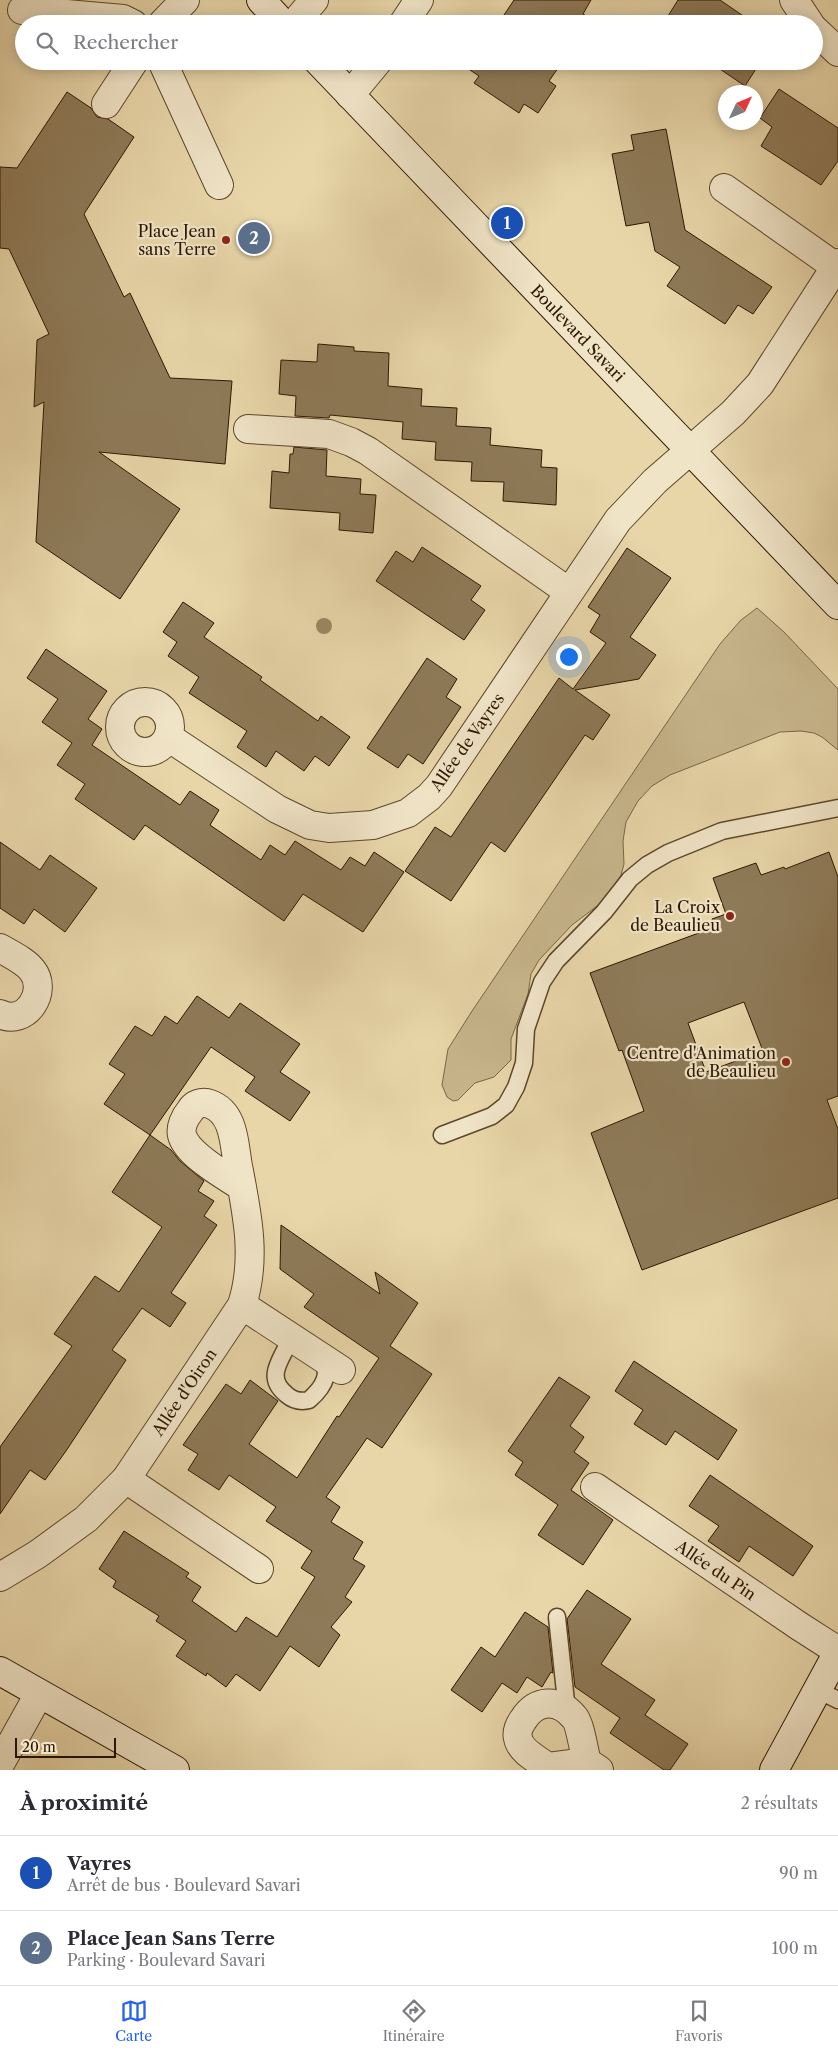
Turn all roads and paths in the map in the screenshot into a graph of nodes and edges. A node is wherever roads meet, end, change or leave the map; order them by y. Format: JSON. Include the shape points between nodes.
{"nodes":[{"id":1,"x":185,"y":0,"type":"edge"},
{"id":2,"x":261,"y":0,"type":"edge"},
{"id":3,"x":314,"y":0,"type":"edge"},
{"id":4,"x":419,"y":0,"type":"edge"},
{"id":5,"x":794,"y":0,"type":"edge"},
{"id":6,"x":22,"y":10,"type":"dead end"},
{"id":7,"x":78,"y":15,"type":"edge"},
{"id":8,"x":171,"y":15,"type":"edge"},
{"id":9,"x":275,"y":15,"type":"edge"},
{"id":10,"x":302,"y":15,"type":"edge"},
{"id":11,"x":409,"y":15,"type":"edge"},
{"id":12,"x":804,"y":15,"type":"edge"},
{"id":13,"x":823,"y":37,"type":"edge"},
{"id":14,"x":838,"y":52,"type":"edge"},
{"id":15,"x":128,"y":70,"type":"edge"},
{"id":16,"x":166,"y":70,"type":"edge"},
{"id":17,"x":326,"y":70,"type":"edge"},
{"id":18,"x":371,"y":70,"type":"edge"},
{"id":19,"x":350,"y":95,"type":"junction"},
{"id":20,"x":106,"y":104,"type":"dead end"},
{"id":21,"x":219,"y":185,"type":"dead end"},
{"id":22,"x":724,"y":188,"type":"dead end"},
{"id":23,"x":837,"y":265,"type":"edge"},
{"id":24,"x":248,"y":429,"type":"dead end"},
{"id":25,"x":690,"y":450,"type":"junction"},
{"id":26,"x":569,"y":592,"type":"junction"},
{"id":27,"x":838,"y":605,"type":"edge"},
{"id":28,"x":168,"y":737,"type":"dead end"},
{"id":29,"x":838,"y":808,"type":"edge"},
{"id":30,"x":0,"y":948,"type":"edge"},
{"id":31,"x":0,"y":1014,"type":"edge"},
{"id":32,"x":442,"y":1135,"type":"dead end"},
{"id":33,"x":242,"y":1187,"type":"dead end"},
{"id":34,"x":242,"y":1305,"type":"junction"},
{"id":35,"x":291,"y":1337,"type":"junction"},
{"id":36,"x":331,"y":1364,"type":"joint"},
{"id":37,"x":126,"y":1479,"type":"junction"},
{"id":38,"x":595,"y":1487,"type":"dead end"},
{"id":39,"x":258,"y":1569,"type":"dead end"},
{"id":40,"x":0,"y":1577,"type":"edge"},
{"id":41,"x":557,"y":1617,"type":"dead end"},
{"id":42,"x":838,"y":1651,"type":"edge"},
{"id":43,"x":0,"y":1671,"type":"edge"},
{"id":44,"x":39,"y":1694,"type":"junction"},
{"id":45,"x":828,"y":1695,"type":"edge"},
{"id":46,"x":567,"y":1711,"type":"junction"},
{"id":47,"x":0,"y":1764,"type":"edge"},
{"id":48,"x":593,"y":1766,"type":"edge"},
{"id":49,"x":175,"y":1770,"type":"edge"},
{"id":50,"x":774,"y":1770,"type":"edge"}],
"edges":[{"from":1,"to":8,"type":"street"},
{"from":2,"to":9,"type":"street"},
{"from":3,"to":10,"type":"street"},
{"from":4,"to":11,"type":"street"},
{"from":5,"to":12,"type":"street"},
{"from":6,"to":7,"type":"street"},
{"from":13,"to":14,"type":"street"},
{"from":15,"to":20,"type":"street"},
{"from":16,"to":21,"type":"street"},
{"from":17,"to":19,"type":"street","name":"Boulevard Savari"},
{"from":18,"to":19,"type":"street"},
{"from":19,"to":25,"type":"street","name":"Boulevard Savari"},
{"from":22,"to":23,"type":"street"},
{"from":23,"to":25,"type":"street","name":"Allée de Vayres","via":[[760,384]]},
{"from":24,"to":26,"type":"street","via":[[328,434],[351,442]]},
{"from":25,"to":26,"type":"street","name":"Allée de Vayres","via":[[618,520]]},
{"from":25,"to":27,"type":"street","name":"Boulevard Savari"},
{"from":26,"to":28,"type":"street","name":"Allée de Vayres","via":[[439,786],[418,806],[395,818],[348,828],[310,825],[270,805]]},
{"from":29,"to":32,"type":"lane","via":[[722,831],[668,854],[630,879],[604,912],[556,961],[542,982],[526,1029],[524,1063],[506,1105],[486,1119]]},
{"from":30,"to":31,"type":"street","via":[[32,969],[38,981],[34,1004],[22,1014],[10,1017]]},
{"from":33,"to":34,"type":"street","name":"Allée d'Oiron","via":[[250,1254],[247,1291]]},
{"from":34,"to":35,"type":"street"},
{"from":34,"to":37,"type":"street","name":"Allée d'Oiron"},
{"from":35,"to":36,"type":"street"},
{"from":35,"to":36,"type":"lane","via":[[276,1368],[275,1381],[292,1399],[309,1400],[321,1387],[327,1373],[326,1364]]},
{"from":37,"to":39,"type":"street"},
{"from":37,"to":40,"type":"street","name":"Allée d'Oiron","via":[[86,1519]]},
{"from":38,"to":42,"type":"street","name":"Allée du Pin"},
{"from":41,"to":46,"type":"lane"},
{"from":42,"to":45,"type":"street"},
{"from":43,"to":44,"type":"street"},
{"from":44,"to":47,"type":"street"},
{"from":44,"to":49,"type":"street"},
{"from":45,"to":50,"type":"street"},
{"from":46,"to":48,"type":"street","via":[[576,1718]]},
{"from":46,"to":48,"type":"street","via":[[557,1704],[540,1703],[528,1711],[519,1725],[518,1738],[527,1753],[548,1767]]}]}
